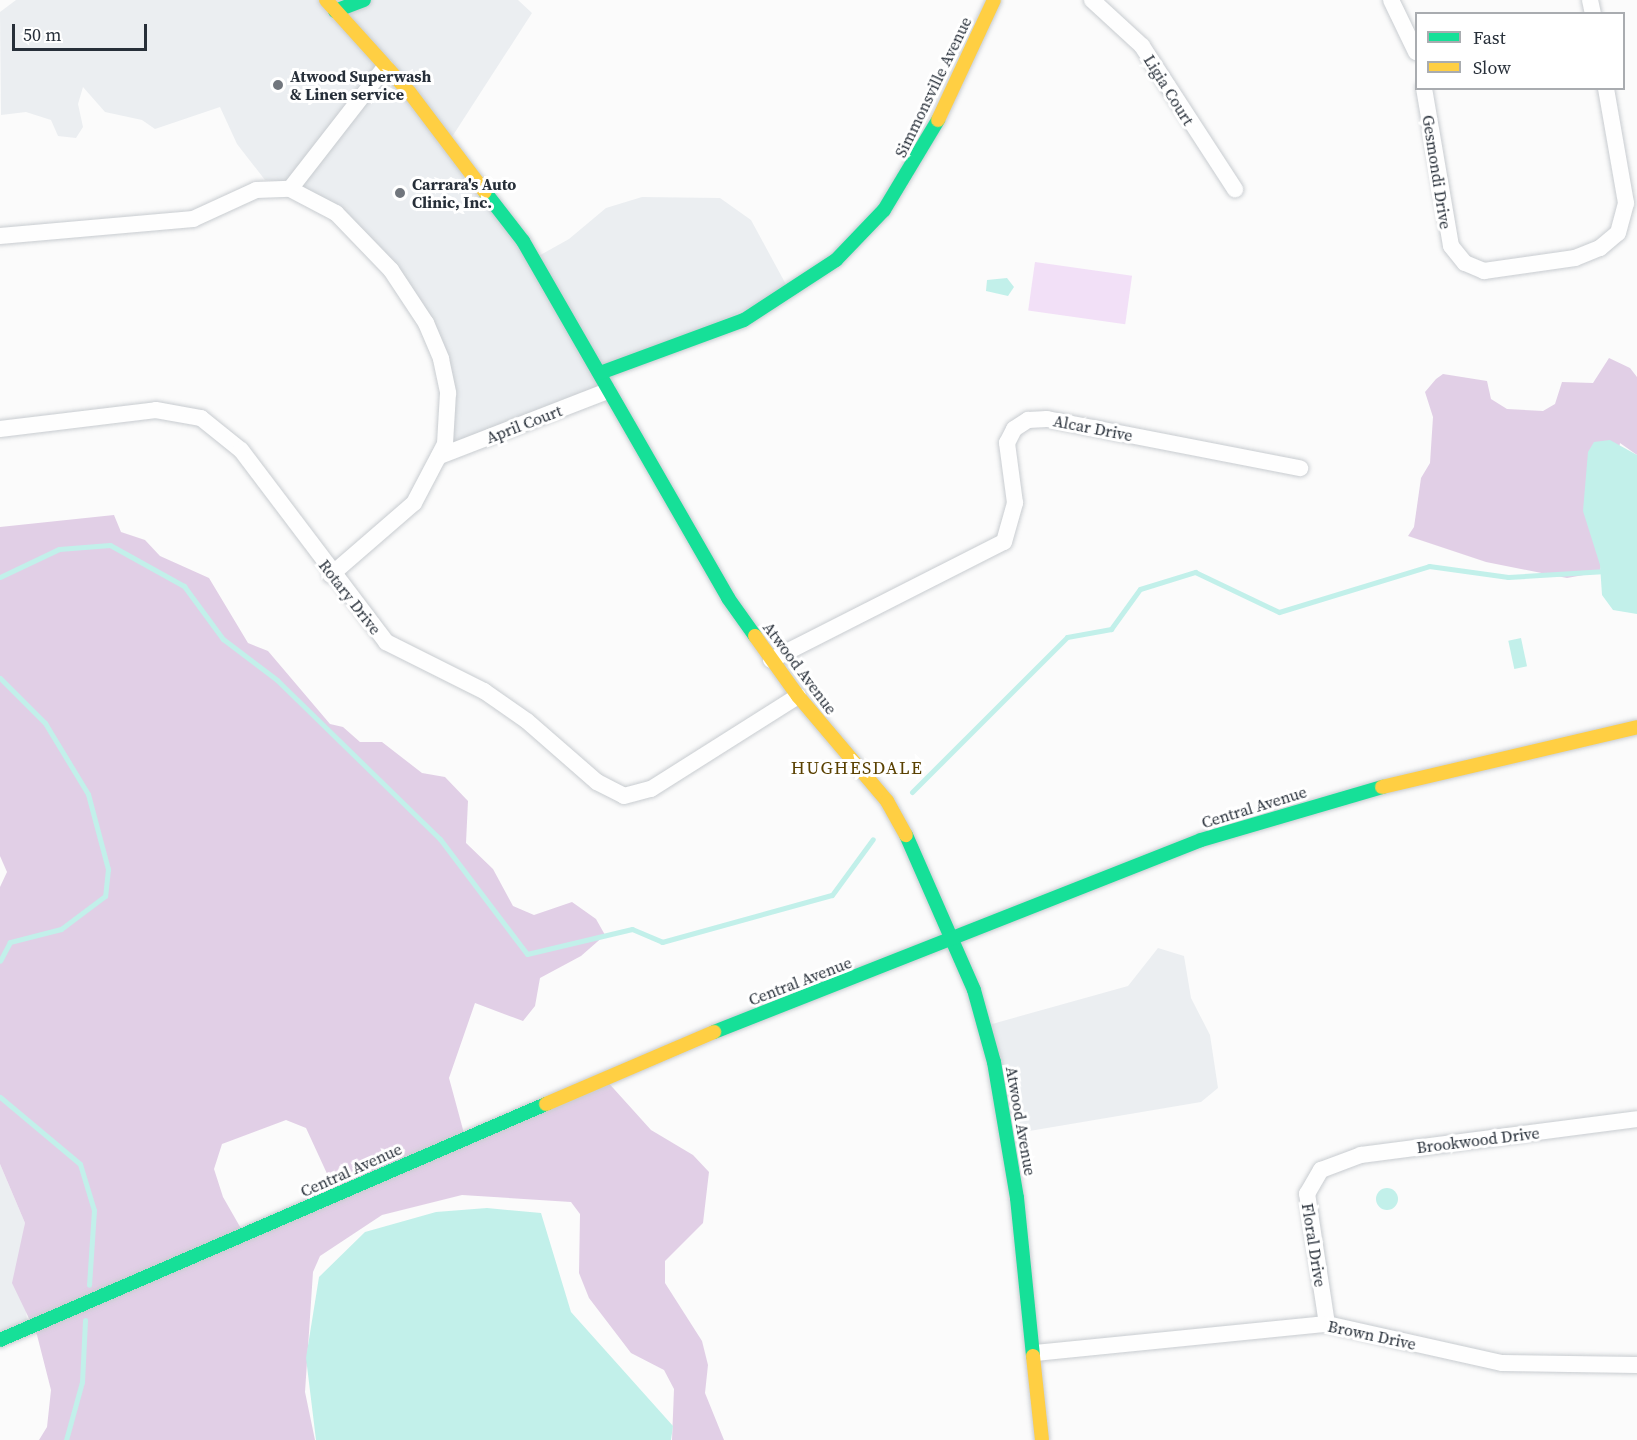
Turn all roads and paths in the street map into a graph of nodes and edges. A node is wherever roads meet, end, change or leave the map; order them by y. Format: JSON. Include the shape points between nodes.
{"nodes":[{"id":1,"x":364,"y":0,"type":"edge"},
{"id":2,"x":994,"y":0,"type":"edge"},
{"id":3,"x":1092,"y":0,"type":"edge"},
{"id":4,"x":1391,"y":0,"type":"edge"},
{"id":5,"x":331,"y":5,"type":"edge"},
{"id":6,"x":1415,"y":50,"type":"edge"},
{"id":7,"x":385,"y":67,"type":"junction"},
{"id":8,"x":1424,"y":90,"type":"edge"},
{"id":9,"x":1606,"y":90,"type":"edge"},
{"id":10,"x":290,"y":189,"type":"junction"},
{"id":11,"x":1235,"y":189,"type":"dead end"},
{"id":12,"x":0,"y":236,"type":"edge"},
{"id":13,"x":600,"y":373,"type":"junction"},
{"id":14,"x":608,"y":391,"type":"junction"},
{"id":15,"x":0,"y":429,"type":"edge"},
{"id":16,"x":440,"y":456,"type":"junction"},
{"id":17,"x":1300,"y":468,"type":"dead end"},
{"id":18,"x":331,"y":574,"type":"junction"},
{"id":19,"x":771,"y":660,"type":"junction"},
{"id":20,"x":798,"y":696,"type":"junction"},
{"id":21,"x":1637,"y":727,"type":"edge"},
{"id":22,"x":953,"y":939,"type":"junction"},
{"id":23,"x":1637,"y":1119,"type":"edge"},
{"id":24,"x":1321,"y":1170,"type":"joint"},
{"id":25,"x":1327,"y":1324,"type":"junction"},
{"id":26,"x":0,"y":1340,"type":"edge"},
{"id":27,"x":1035,"y":1353,"type":"junction"},
{"id":28,"x":1637,"y":1365,"type":"edge"},
{"id":29,"x":1038,"y":1377,"type":"junction"},
{"id":30,"x":1041,"y":1440,"type":"edge"},
{"id":31,"x":1055,"y":1440,"type":"edge"}],
"edges":[{"from":1,"to":5,"type":"main road"},
{"from":2,"to":13,"type":"main road","name":"Simmonsville Avenue","via":[[922,151],[884,210],[836,260],[744,320]]},
{"from":3,"to":11,"type":"street","name":"Ligia Court","via":[[1142,46]]},
{"from":4,"to":6,"type":"street"},
{"from":5,"to":7,"type":"main road","name":"Atwood Avenue"},
{"from":7,"to":10,"type":"street"},
{"from":7,"to":13,"type":"main road","name":"Atwood Avenue","via":[[523,241]]},
{"from":8,"to":9,"type":"street","name":"Gesmondi Drive","via":[[1447,234],[1465,263],[1484,271],[1575,258],[1600,248],[1618,233],[1626,203]]},
{"from":10,"to":12,"type":"street","via":[[256,190],[193,219]]},
{"from":10,"to":16,"type":"street","via":[[320,202],[364,239],[426,323],[441,359],[448,393],[448,432]]},
{"from":13,"to":14,"type":"main road","name":"Atwood Avenue"},
{"from":14,"to":16,"type":"street","name":"April Court"},
{"from":14,"to":19,"type":"main road","name":"Atwood Avenue","via":[[679,519]]},
{"from":15,"to":18,"type":"street","name":"Rotary Drive","via":[[156,410],[201,418],[241,450]]},
{"from":16,"to":18,"type":"street","via":[[414,503]]},
{"from":17,"to":19,"type":"street","name":"Alcar Drive","via":[[1047,419],[1028,420],[1014,429],[1007,443],[1015,503],[1004,542]]},
{"from":18,"to":20,"type":"street","name":"Rotary Drive","via":[[386,642],[476,685],[527,721],[597,782],[624,796],[651,789]]},
{"from":19,"to":20,"type":"main road","name":"Atwood Avenue"},
{"from":20,"to":22,"type":"main road","name":"Atwood Avenue","via":[[887,801]]},
{"from":21,"to":22,"type":"main road","name":"Central Avenue","via":[[1393,784],[1201,840]]},
{"from":22,"to":26,"type":"main road","name":"Central Avenue","via":[[706,1035]]},
{"from":22,"to":27,"type":"main road","name":"Atwood Avenue","via":[[983,1017],[994,1062],[1017,1198]]},
{"from":23,"to":24,"type":"street","name":"Brookwood Drive","via":[[1360,1155]]},
{"from":24,"to":25,"type":"street","name":"Floral Drive","via":[[1307,1194]]},
{"from":25,"to":27,"type":"street","name":"Brown Drive"},
{"from":25,"to":28,"type":"street","name":"Brown Drive","via":[[1502,1363]]},
{"from":27,"to":29,"type":"main road","name":"Atwood Avenue"},
{"from":29,"to":30,"type":"main road","name":"Atwood Avenue"},
{"from":29,"to":31,"type":"street"}]}
